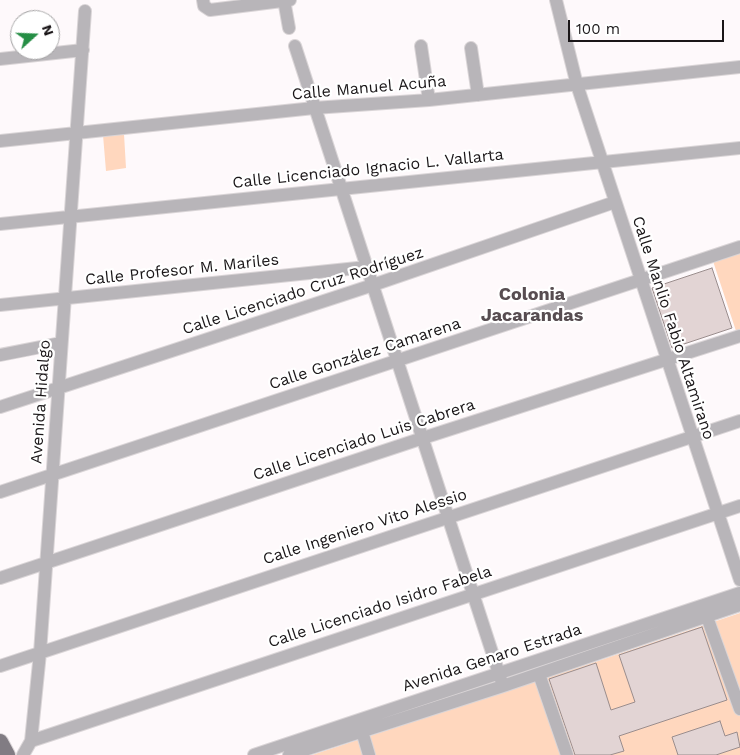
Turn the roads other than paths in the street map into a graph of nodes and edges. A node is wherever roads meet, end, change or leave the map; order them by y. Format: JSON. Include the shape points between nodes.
{"nodes":[{"id":1,"x":286,"y":0,"type":"edge"},
{"id":2,"x":556,"y":4,"type":"edge"},
{"id":3,"x":207,"y":5,"type":"edge"},
{"id":4,"x":85,"y":11,"type":"dead end"},
{"id":5,"x":289,"y":28,"type":"dead end"},
{"id":6,"x":295,"y":46,"type":"dead end"},
{"id":7,"x":421,"y":46,"type":"dead end"},
{"id":8,"x":471,"y":48,"type":"dead end"},
{"id":9,"x":83,"y":50,"type":"junction"},
{"id":10,"x":0,"y":59,"type":"edge"},
{"id":11,"x":740,"y":67,"type":"edge"},
{"id":12,"x":577,"y":85,"type":"junction"},
{"id":13,"x":478,"y":95,"type":"junction"},
{"id":14,"x":429,"y":100,"type":"junction"},
{"id":15,"x":314,"y":108,"type":"junction"},
{"id":16,"x":77,"y":133,"type":"junction"},
{"id":17,"x":0,"y":142,"type":"edge"},
{"id":18,"x":740,"y":148,"type":"edge"},
{"id":19,"x":602,"y":162,"type":"junction"},
{"id":20,"x":341,"y":188,"type":"junction"},
{"id":21,"x":615,"y":202,"type":"junction"},
{"id":22,"x":71,"y":217,"type":"junction"},
{"id":23,"x":0,"y":224,"type":"edge"},
{"id":24,"x":740,"y":247,"type":"edge"},
{"id":25,"x":366,"y":267,"type":"junction"},
{"id":26,"x":641,"y":281,"type":"junction"},
{"id":27,"x":373,"y":285,"type":"junction"},
{"id":28,"x":65,"y":298,"type":"junction"},
{"id":29,"x":0,"y":305,"type":"edge"},
{"id":30,"x":740,"y":336,"type":"edge"},
{"id":31,"x":61,"y":343,"type":"junction"},
{"id":32,"x":0,"y":355,"type":"edge"},
{"id":33,"x":666,"y":359,"type":"junction"},
{"id":34,"x":398,"y":361,"type":"junction"},
{"id":35,"x":58,"y":388,"type":"junction"},
{"id":36,"x":0,"y":407,"type":"edge"},
{"id":37,"x":740,"y":421,"type":"edge"},
{"id":38,"x":692,"y":437,"type":"junction"},
{"id":39,"x":423,"y":438,"type":"junction"},
{"id":40,"x":51,"y":474,"type":"junction"},
{"id":41,"x":0,"y":492,"type":"edge"},
{"id":42,"x":740,"y":506,"type":"edge"},
{"id":43,"x":718,"y":513,"type":"junction"},
{"id":44,"x":449,"y":516,"type":"junction"},
{"id":45,"x":45,"y":562,"type":"junction"},
{"id":46,"x":0,"y":578,"type":"edge"},
{"id":47,"x":740,"y":580,"type":"edge"},
{"id":48,"x":740,"y":592,"type":"edge"},
{"id":49,"x":474,"y":593,"type":"junction"},
{"id":50,"x":740,"y":605,"type":"edge"},
{"id":51,"x":708,"y":616,"type":"junction"},
{"id":52,"x":40,"y":653,"type":"junction"},
{"id":53,"x":0,"y":666,"type":"edge"},
{"id":54,"x":500,"y":673,"type":"junction"},
{"id":55,"x":539,"y":674,"type":"junction"},
{"id":56,"x":503,"y":686,"type":"junction"},
{"id":57,"x":740,"y":709,"type":"edge"},
{"id":58,"x":364,"y":738,"type":"dead end"},
{"id":59,"x":31,"y":741,"type":"junction"},
{"id":60,"x":0,"y":742,"type":"edge"},
{"id":61,"x":7,"y":755,"type":"edge"},
{"id":62,"x":22,"y":755,"type":"edge"},
{"id":63,"x":254,"y":755,"type":"edge"},
{"id":64,"x":289,"y":755,"type":"edge"},
{"id":65,"x":369,"y":755,"type":"edge"},
{"id":66,"x":567,"y":755,"type":"edge"}],
"edges":[{"from":1,"to":3,"type":"street"},
{"from":1,"to":5,"type":"street"},
{"from":2,"to":12,"type":"street","name":"Calle Manlio Fabio Altamirano"},
{"from":4,"to":9,"type":"street","name":"Avenida Hidalgo"},
{"from":6,"to":15,"type":"street"},
{"from":7,"to":14,"type":"street"},
{"from":8,"to":13,"type":"street"},
{"from":9,"to":10,"type":"street"},
{"from":9,"to":16,"type":"street","name":"Avenida Hidalgo"},
{"from":11,"to":12,"type":"street","name":"Calle Manuel Acuña"},
{"from":12,"to":13,"type":"street","name":"Calle Manuel Acuña"},
{"from":12,"to":19,"type":"street","name":"Calle Manlio Fabio Altamirano"},
{"from":13,"to":14,"type":"street","name":"Calle Manuel Acuña"},
{"from":14,"to":15,"type":"street","name":"Calle Manuel Acuña"},
{"from":15,"to":16,"type":"street","name":"Calle Manuel Acuña"},
{"from":15,"to":20,"type":"street"},
{"from":16,"to":17,"type":"street","name":"Calle Manuel Acuña"},
{"from":16,"to":22,"type":"street","name":"Avenida Hidalgo"},
{"from":18,"to":19,"type":"street","name":"Calle Licenciado Ignacio L. Vallarta"},
{"from":19,"to":20,"type":"street","name":"Calle Licenciado Ignacio L. Vallarta"},
{"from":19,"to":21,"type":"street","name":"Calle Manlio Fabio Altamirano"},
{"from":20,"to":22,"type":"street","name":"Calle Licenciado Ignacio L. Vallarta"},
{"from":20,"to":25,"type":"street"},
{"from":21,"to":26,"type":"street","name":"Calle Manlio Fabio Altamirano"},
{"from":21,"to":27,"type":"street","name":"Calle Licenciado Cruz Rodríguez"},
{"from":22,"to":23,"type":"street","name":"Calle Licenciado Ignacio L. Vallarta"},
{"from":22,"to":28,"type":"street","name":"Avenida Hidalgo"},
{"from":24,"to":26,"type":"street","name":"Calle González Camarena"},
{"from":25,"to":27,"type":"street"},
{"from":25,"to":28,"type":"street","name":"Calle Profesor M. Mariles"},
{"from":26,"to":33,"type":"street","name":"Calle Manlio Fabio Altamirano"},
{"from":26,"to":34,"type":"street","name":"Calle González Camarena"},
{"from":27,"to":34,"type":"street"},
{"from":27,"to":35,"type":"street","name":"Calle Licenciado Cruz Rodríguez"},
{"from":28,"to":29,"type":"street","name":"Calle Profesor M. Mariles"},
{"from":28,"to":31,"type":"street","name":"Avenida Hidalgo"},
{"from":30,"to":33,"type":"street","name":"Calle Licenciado Luis Cabrera"},
{"from":31,"to":32,"type":"street"},
{"from":31,"to":35,"type":"street","name":"Avenida Hidalgo"},
{"from":33,"to":38,"type":"street","name":"Calle Manlio Fabio Altamirano"},
{"from":33,"to":39,"type":"street","name":"Calle Licenciado Luis Cabrera"},
{"from":34,"to":39,"type":"street"},
{"from":34,"to":40,"type":"street","name":"Calle González Camarena"},
{"from":35,"to":36,"type":"street","name":"Calle Licenciado Cruz Rodríguez"},
{"from":35,"to":40,"type":"street","name":"Avenida Hidalgo"},
{"from":37,"to":38,"type":"street","name":"Calle Ingeniero Vito Alessio"},
{"from":38,"to":43,"type":"street","name":"Calle Manlio Fabio Altamirano"},
{"from":38,"to":44,"type":"street","name":"Calle Ingeniero Vito Alessio"},
{"from":39,"to":44,"type":"street"},
{"from":39,"to":45,"type":"street","name":"Calle Licenciado Luis Cabrera"},
{"from":40,"to":41,"type":"street","name":"Calle González Camarena"},
{"from":40,"to":45,"type":"street","name":"Avenida Hidalgo"},
{"from":42,"to":43,"type":"street","name":"Calle Licenciado Isidro Fabela"},
{"from":43,"to":47,"type":"street","name":"Calle Manlio Fabio Altamirano"},
{"from":43,"to":49,"type":"street","name":"Calle Licenciado Isidro Fabela"},
{"from":44,"to":49,"type":"street"},
{"from":44,"to":52,"type":"street","name":"Calle Ingeniero Vito Alessio"},
{"from":45,"to":46,"type":"street","name":"Calle Licenciado Luis Cabrera"},
{"from":45,"to":52,"type":"street","name":"Avenida Hidalgo"},
{"from":48,"to":54,"type":"street","name":"Avenida Genaro Estrada"},
{"from":49,"to":54,"type":"street"},
{"from":49,"to":59,"type":"street","name":"Calle Licenciado Isidro Fabela"},
{"from":50,"to":51,"type":"street","name":"Avenida Genaro Estrada"},
{"from":51,"to":55,"type":"street","name":"Avenida Genaro Estrada"},
{"from":51,"to":57,"type":"street"},
{"from":52,"to":53,"type":"street","name":"Calle Ingeniero Vito Alessio"},
{"from":52,"to":59,"type":"street","name":"Avenida Hidalgo"},
{"from":54,"to":56,"type":"street"},
{"from":54,"to":63,"type":"street","name":"Avenida Genaro Estrada"},
{"from":55,"to":56,"type":"street","name":"Avenida Genaro Estrada"},
{"from":55,"to":66,"type":"street"},
{"from":56,"to":64,"type":"street","name":"Avenida Genaro Estrada"},
{"from":58,"to":65,"type":"street"},
{"from":59,"to":62,"type":"street","name":"Avenida Hidalgo"},
{"from":60,"to":61,"type":"main road"}]}
